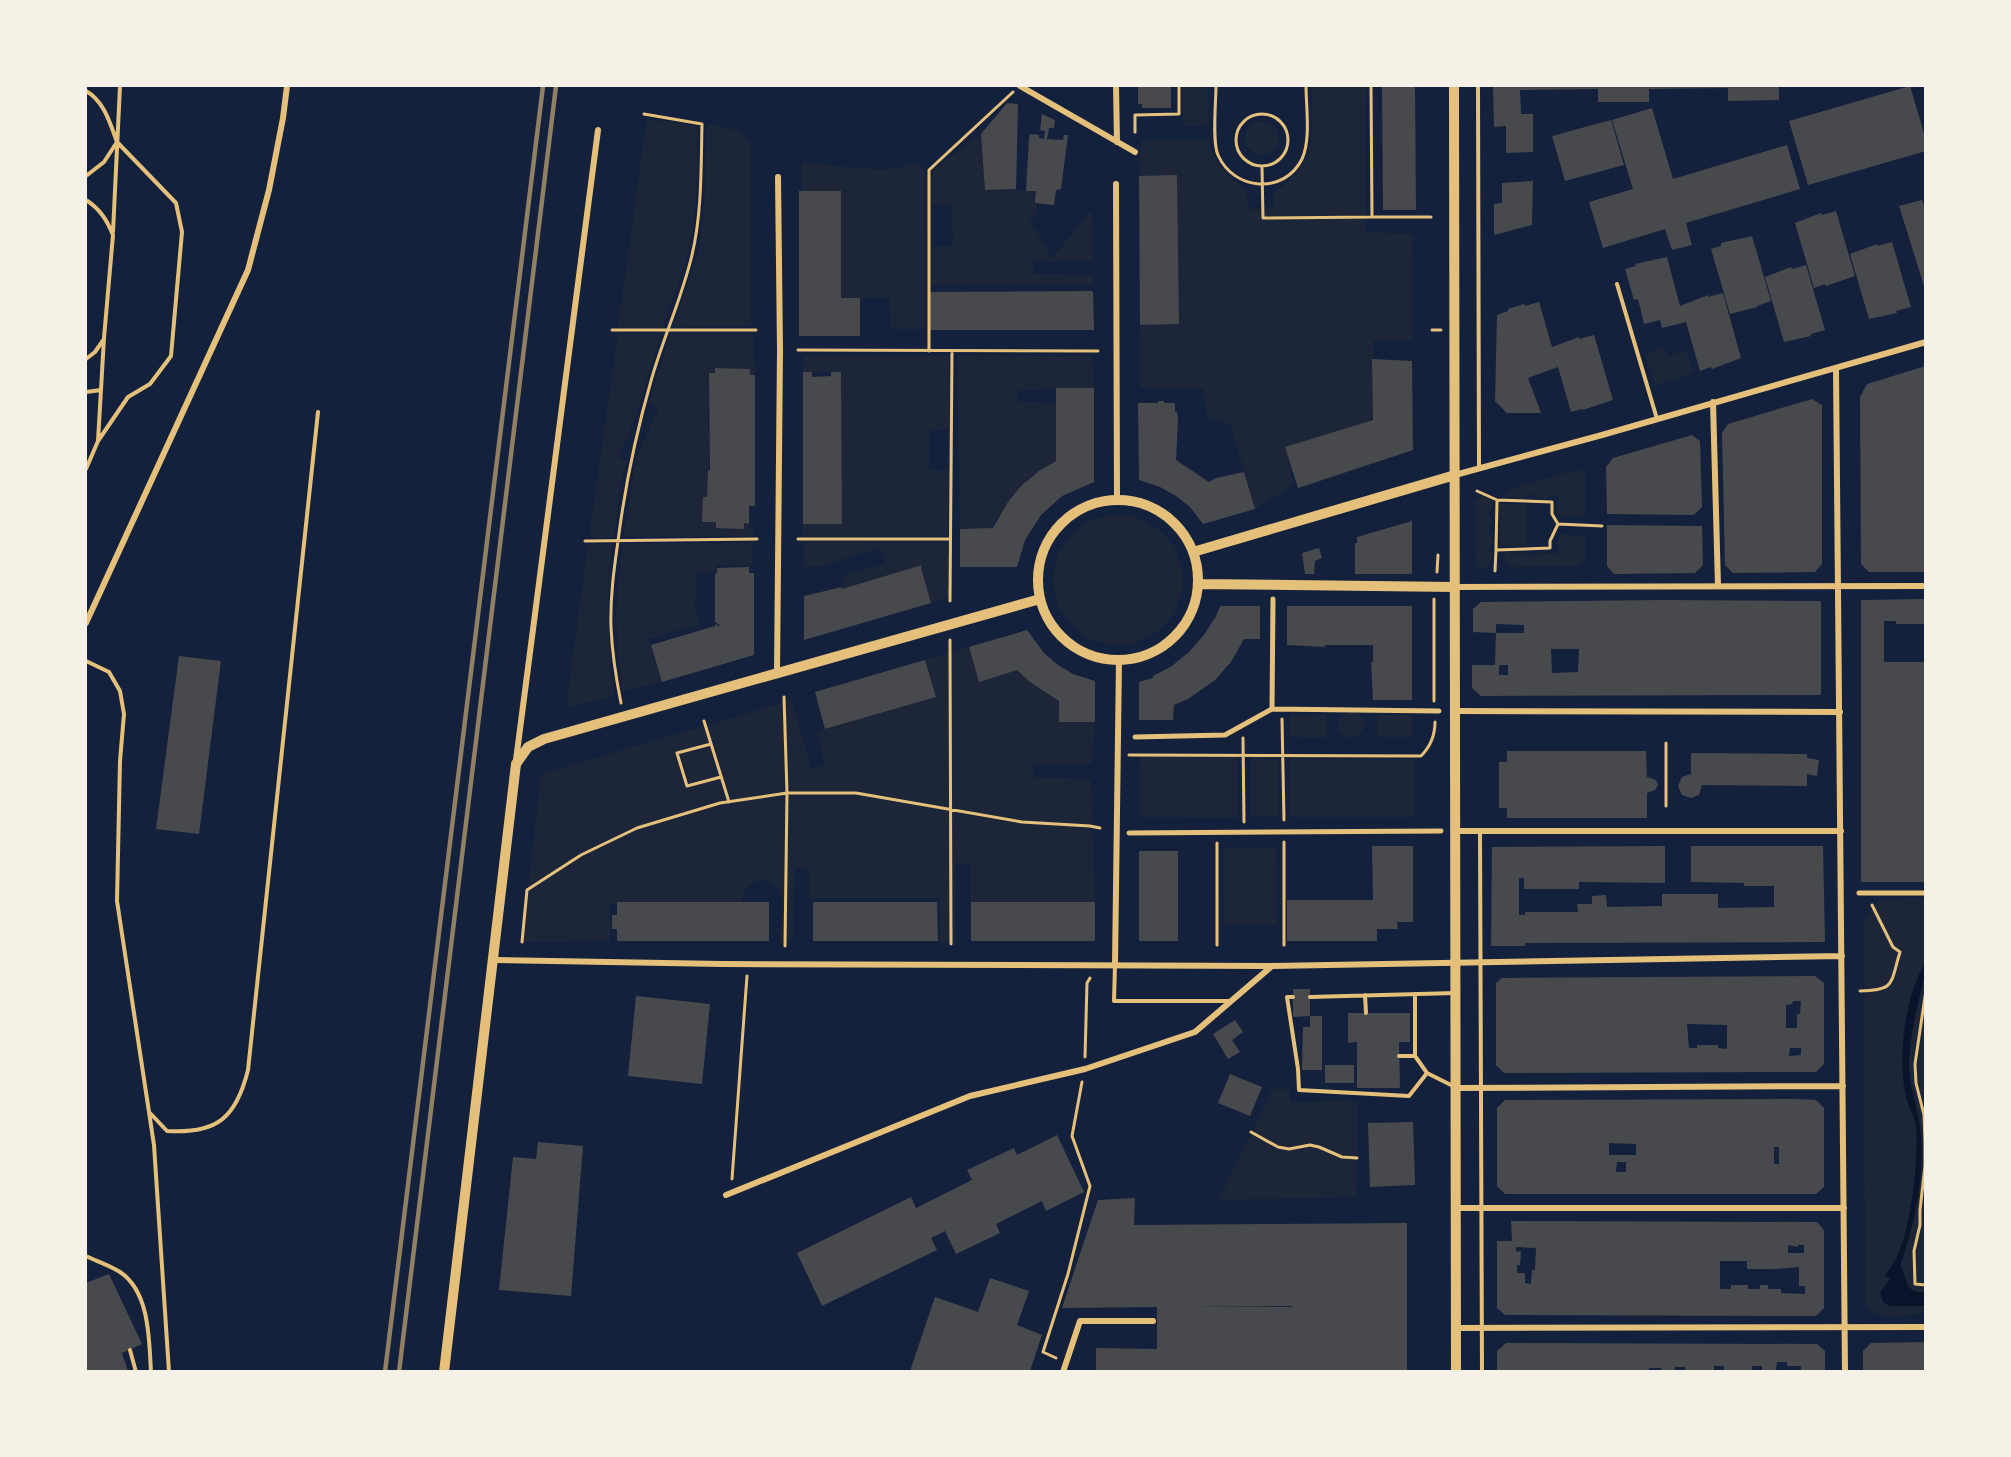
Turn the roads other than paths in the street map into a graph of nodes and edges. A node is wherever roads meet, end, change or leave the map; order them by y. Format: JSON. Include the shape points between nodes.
{"nodes":[{"id":1,"x":120,"y":86,"type":"edge"},
{"id":2,"x":287,"y":86,"type":"edge"},
{"id":3,"x":1020,"y":86,"type":"edge"},
{"id":4,"x":1116,"y":86,"type":"edge"},
{"id":5,"x":1454,"y":86,"type":"edge"},
{"id":6,"x":1478,"y":86,"type":"edge"},
{"id":7,"x":86,"y":90,"type":"edge"},
{"id":8,"x":598,"y":130,"type":"dead end"},
{"id":9,"x":117,"y":142,"type":"junction"},
{"id":10,"x":1117,"y":142,"type":"junction"},
{"id":11,"x":1135,"y":152,"type":"dead end"},
{"id":12,"x":86,"y":176,"type":"edge"},
{"id":13,"x":778,"y":177,"type":"dead end"},
{"id":14,"x":1116,"y":184,"type":"dead end"},
{"id":15,"x":86,"y":200,"type":"edge"},
{"id":16,"x":113,"y":236,"type":"junction"},
{"id":17,"x":1617,"y":284,"type":"dead end"},
{"id":18,"x":104,"y":338,"type":"junction"},
{"id":19,"x":1926,"y":342,"type":"edge"},
{"id":20,"x":86,"y":359,"type":"edge"},
{"id":21,"x":1836,"y":369,"type":"junction"},
{"id":22,"x":101,"y":390,"type":"junction"},
{"id":23,"x":86,"y":392,"type":"edge"},
{"id":24,"x":1713,"y":402,"type":"junction"},
{"id":25,"x":318,"y":412,"type":"dead end"},
{"id":26,"x":1657,"y":419,"type":"junction"},
{"id":27,"x":98,"y":441,"type":"junction"},
{"id":28,"x":1479,"y":468,"type":"junction"},
{"id":29,"x":86,"y":469,"type":"edge"},
{"id":30,"x":1455,"y":475,"type":"junction"},
{"id":31,"x":1117,"y":499,"type":"junction"},
{"id":32,"x":1193,"y":552,"type":"junction"},
{"id":33,"x":1198,"y":584,"type":"junction"},
{"id":34,"x":1718,"y":586,"type":"junction"},
{"id":35,"x":1839,"y":586,"type":"junction"},
{"id":36,"x":1926,"y":586,"type":"edge"},
{"id":37,"x":1455,"y":587,"type":"junction"},
{"id":38,"x":1040,"y":599,"type":"junction"},
{"id":39,"x":1274,"y":599,"type":"dead end"},
{"id":40,"x":86,"y":623,"type":"edge"},
{"id":41,"x":1119,"y":660,"type":"junction"},
{"id":42,"x":86,"y":661,"type":"edge"},
{"id":43,"x":777,"y":674,"type":"junction"},
{"id":44,"x":1272,"y":709,"type":"junction"},
{"id":45,"x":1437,"y":711,"type":"road end"},
{"id":46,"x":1455,"y":711,"type":"junction"},
{"id":47,"x":1840,"y":712,"type":"junction"},
{"id":48,"x":1135,"y":737,"type":"dead end"},
{"id":49,"x":516,"y":764,"type":"junction"},
{"id":50,"x":1441,"y":831,"type":"dead end"},
{"id":51,"x":1455,"y":831,"type":"junction"},
{"id":52,"x":1480,"y":831,"type":"junction"},
{"id":53,"x":1841,"y":831,"type":"junction"},
{"id":54,"x":1128,"y":833,"type":"dead end"},
{"id":55,"x":1862,"y":893,"type":"road end"},
{"id":56,"x":1926,"y":893,"type":"edge"},
{"id":57,"x":1842,"y":956,"type":"junction"},
{"id":58,"x":493,"y":960,"type":"junction"},
{"id":59,"x":1481,"y":962,"type":"junction"},
{"id":60,"x":1456,"y":963,"type":"junction"},
{"id":61,"x":1114,"y":964,"type":"junction"},
{"id":62,"x":1272,"y":966,"type":"junction"},
{"id":63,"x":1456,"y":993,"type":"junction"},
{"id":64,"x":1415,"y":994,"type":"junction"},
{"id":65,"x":1365,"y":995,"type":"junction"},
{"id":66,"x":1293,"y":997,"type":"dead end"},
{"id":67,"x":1310,"y":997,"type":"dead end"},
{"id":68,"x":1231,"y":1001,"type":"junction"},
{"id":69,"x":1366,"y":1013,"type":"dead end"},
{"id":70,"x":1399,"y":1056,"type":"dead end"},
{"id":71,"x":1416,"y":1056,"type":"junction"},
{"id":72,"x":1426,"y":1073,"type":"junction"},
{"id":73,"x":1843,"y":1086,"type":"junction"},
{"id":74,"x":1456,"y":1088,"type":"junction"},
{"id":75,"x":1481,"y":1088,"type":"junction"},
{"id":76,"x":150,"y":1113,"type":"junction"},
{"id":77,"x":729,"y":1194,"type":"road end"},
{"id":78,"x":1481,"y":1207,"type":"junction"},
{"id":79,"x":1456,"y":1208,"type":"junction"},
{"id":80,"x":1844,"y":1208,"type":"junction"},
{"id":81,"x":86,"y":1256,"type":"edge"},
{"id":82,"x":1153,"y":1321,"type":"dead end"},
{"id":83,"x":1845,"y":1327,"type":"junction"},
{"id":84,"x":1926,"y":1327,"type":"edge"},
{"id":85,"x":1456,"y":1328,"type":"junction"},
{"id":86,"x":1482,"y":1328,"type":"junction"},
{"id":87,"x":130,"y":1350,"type":"dead end"},
{"id":88,"x":136,"y":1371,"type":"edge"},
{"id":89,"x":151,"y":1371,"type":"edge"},
{"id":90,"x":169,"y":1371,"type":"edge"},
{"id":91,"x":444,"y":1371,"type":"edge"},
{"id":92,"x":1063,"y":1371,"type":"edge"},
{"id":93,"x":1456,"y":1371,"type":"edge"},
{"id":94,"x":1482,"y":1371,"type":"edge"},
{"id":95,"x":1845,"y":1371,"type":"edge"}],
"edges":[{"from":1,"to":9,"type":"lane"},
{"from":2,"to":40,"type":"street","via":[[269,190],[248,270]]},
{"from":3,"to":10,"type":"street"},
{"from":4,"to":10,"type":"street"},
{"from":5,"to":30,"type":"street"},
{"from":6,"to":28,"type":"lane"},
{"from":7,"to":9,"type":"lane","via":[[105,111]]},
{"from":8,"to":49,"type":"street"},
{"from":9,"to":12,"type":"lane","via":[[104,162]]},
{"from":9,"to":16,"type":"lane"},
{"from":9,"to":27,"type":"lane","via":[[176,202],[182,232],[171,356],[150,384],[128,396]]},
{"from":10,"to":11,"type":"street"},
{"from":13,"to":43,"type":"street"},
{"from":14,"to":31,"type":"street"},
{"from":15,"to":16,"type":"lane","via":[[108,222]]},
{"from":16,"to":18,"type":"lane"},
{"from":17,"to":26,"type":"lane"},
{"from":18,"to":20,"type":"lane"},
{"from":18,"to":22,"type":"lane"},
{"from":19,"to":21,"type":"street"},
{"from":21,"to":24,"type":"street"},
{"from":21,"to":35,"type":"street"},
{"from":22,"to":23,"type":"lane"},
{"from":22,"to":27,"type":"lane"},
{"from":24,"to":26,"type":"street"},
{"from":24,"to":34,"type":"street"},
{"from":25,"to":76,"type":"lane","via":[[248,1070],[231,1112],[211,1127],[167,1131]]},
{"from":26,"to":28,"type":"street"},
{"from":27,"to":29,"type":"lane"},
{"from":28,"to":30,"type":"street"},
{"from":30,"to":32,"type":"street"},
{"from":30,"to":37,"type":"street"},
{"from":31,"to":32,"type":"street","via":[[1141,503],[1163,513],[1181,530]]},
{"from":31,"to":38,"type":"street","via":[[1093,503],[1072,514],[1054,531],[1042,552],[1038,575]]},
{"from":32,"to":33,"type":"street"},
{"from":33,"to":37,"type":"street"},
{"from":33,"to":41,"type":"street","via":[[1193,607],[1182,628],[1164,645],[1143,656]]},
{"from":34,"to":35,"type":"street"},
{"from":34,"to":37,"type":"street"},
{"from":35,"to":36,"type":"street"},
{"from":35,"to":47,"type":"street"},
{"from":37,"to":46,"type":"street"},
{"from":38,"to":41,"type":"street","via":[[1051,624],[1069,644],[1093,656]]},
{"from":38,"to":43,"type":"street"},
{"from":39,"to":44,"type":"street"},
{"from":41,"to":61,"type":"street"},
{"from":42,"to":76,"type":"lane","via":[[109,672],[120,691],[124,714],[117,901]]},
{"from":43,"to":49,"type":"street","via":[[544,739],[528,747]]},
{"from":44,"to":45,"type":"street"},
{"from":44,"to":48,"type":"street","via":[[1225,735]]},
{"from":46,"to":47,"type":"street"},
{"from":46,"to":51,"type":"street"},
{"from":47,"to":53,"type":"street"},
{"from":49,"to":58,"type":"street"},
{"from":50,"to":54,"type":"street"},
{"from":51,"to":52,"type":"street"},
{"from":51,"to":60,"type":"street"},
{"from":52,"to":53,"type":"street"},
{"from":52,"to":59,"type":"lane"},
{"from":53,"to":57,"type":"street"},
{"from":55,"to":56,"type":"street"},
{"from":57,"to":59,"type":"street"},
{"from":57,"to":73,"type":"street"},
{"from":58,"to":61,"type":"street"},
{"from":58,"to":91,"type":"street"},
{"from":59,"to":60,"type":"street"},
{"from":59,"to":75,"type":"lane"},
{"from":60,"to":62,"type":"street"},
{"from":60,"to":63,"type":"street"},
{"from":61,"to":62,"type":"street"},
{"from":61,"to":68,"type":"lane","via":[[1114,1001]]},
{"from":62,"to":68,"type":"street"},
{"from":63,"to":64,"type":"lane"},
{"from":63,"to":74,"type":"street"},
{"from":64,"to":65,"type":"lane"},
{"from":64,"to":71,"type":"lane"},
{"from":65,"to":67,"type":"lane"},
{"from":65,"to":69,"type":"lane"},
{"from":66,"to":72,"type":"lane","via":[[1287,997],[1299,1090],[1409,1096]]},
{"from":68,"to":77,"type":"street","via":[[1195,1032],[1084,1069],[970,1096]]},
{"from":70,"to":71,"type":"lane"},
{"from":71,"to":72,"type":"lane"},
{"from":72,"to":74,"type":"lane"},
{"from":73,"to":75,"type":"street"},
{"from":73,"to":80,"type":"street"},
{"from":74,"to":75,"type":"street"},
{"from":74,"to":79,"type":"street"},
{"from":75,"to":78,"type":"lane"},
{"from":76,"to":90,"type":"lane"},
{"from":78,"to":79,"type":"street"},
{"from":78,"to":80,"type":"street"},
{"from":78,"to":86,"type":"lane"},
{"from":79,"to":85,"type":"street"},
{"from":80,"to":83,"type":"street"},
{"from":81,"to":89,"type":"lane","via":[[121,1273],[136,1288],[148,1325]]},
{"from":82,"to":92,"type":"street","via":[[1080,1321]]},
{"from":83,"to":84,"type":"street"},
{"from":83,"to":86,"type":"street"},
{"from":83,"to":95,"type":"street"},
{"from":85,"to":86,"type":"street"},
{"from":85,"to":93,"type":"street"},
{"from":86,"to":94,"type":"lane"},
{"from":87,"to":88,"type":"lane"}]}
